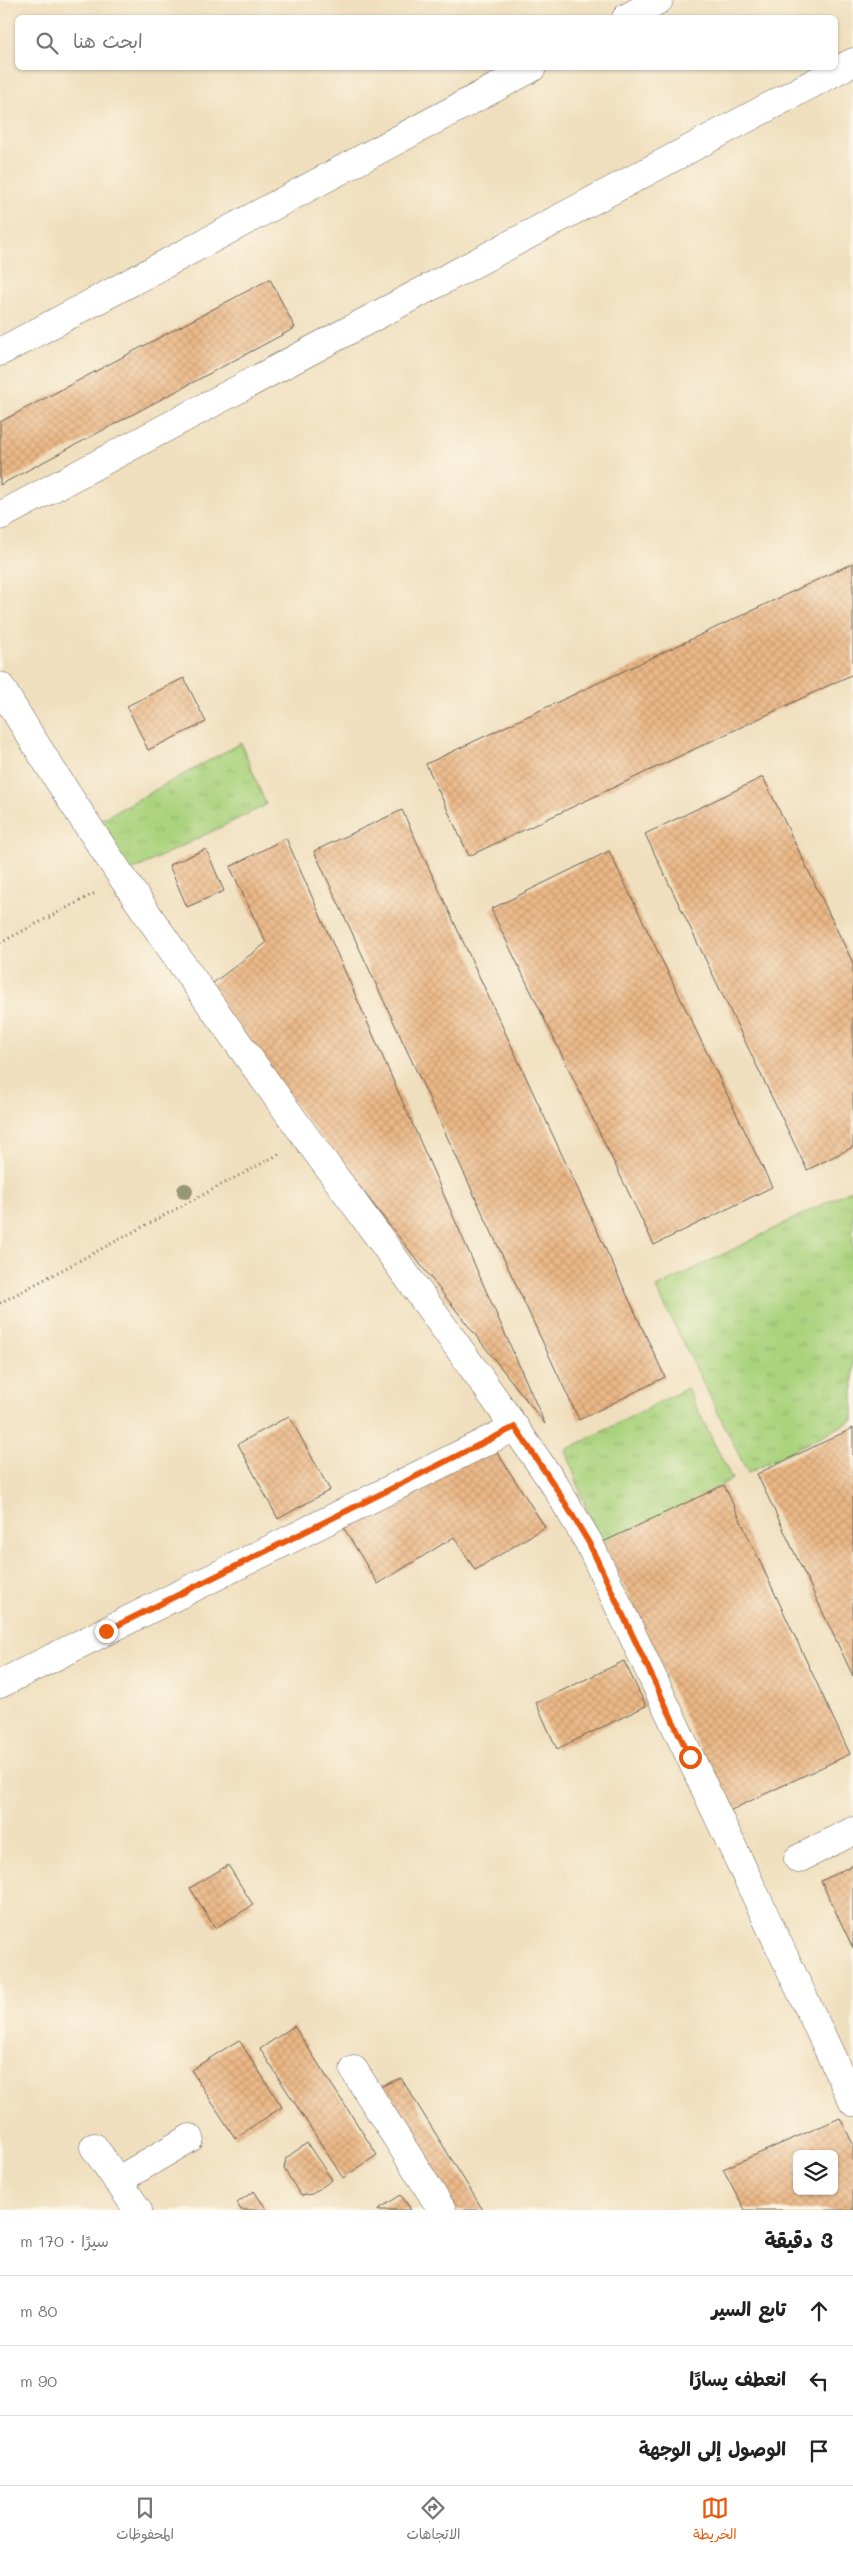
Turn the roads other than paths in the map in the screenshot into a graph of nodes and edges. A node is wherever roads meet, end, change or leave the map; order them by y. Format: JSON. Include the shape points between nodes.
{"nodes":[{"id":1,"x":659,"y":0,"type":"edge"},
{"id":2,"x":632,"y":15,"type":"edge"},
{"id":3,"x":853,"y":62,"type":"edge"},
{"id":4,"x":528,"y":70,"type":"edge"},
{"id":5,"x":838,"y":70,"type":"edge"},
{"id":6,"x":838,"y":70,"type":"edge"},
{"id":7,"x":0,"y":352,"type":"edge"},
{"id":8,"x":0,"y":516,"type":"edge"},
{"id":9,"x":0,"y":686,"type":"edge"},
{"id":10,"x":515,"y":1427,"type":"junction"},
{"id":11,"x":0,"y":1684,"type":"edge"},
{"id":12,"x":853,"y":1831,"type":"edge"},
{"id":13,"x":798,"y":1859,"type":"dead end"},
{"id":14,"x":354,"y":2070,"type":"dead end"},
{"id":15,"x":853,"y":2102,"type":"edge"},
{"id":16,"x":190,"y":2138,"type":"dead end"},
{"id":17,"x":94,"y":2147,"type":"dead end"},
{"id":18,"x":117,"y":2181,"type":"junction"},
{"id":19,"x":138,"y":2210,"type":"edge"},
{"id":20,"x":442,"y":2210,"type":"edge"}],
"edges":[{"from":1,"to":2,"type":"street"},
{"from":3,"to":5,"type":"street"},
{"from":4,"to":7,"type":"street"},
{"from":6,"to":8,"type":"street"},
{"from":9,"to":10,"type":"street","via":[[122,878]]},
{"from":10,"to":11,"type":"street"},
{"from":10,"to":15,"type":"street","via":[[589,1543]]},
{"from":12,"to":13,"type":"street"},
{"from":14,"to":20,"type":"street"},
{"from":16,"to":18,"type":"street"},
{"from":17,"to":18,"type":"street"},
{"from":18,"to":19,"type":"street"}]}
